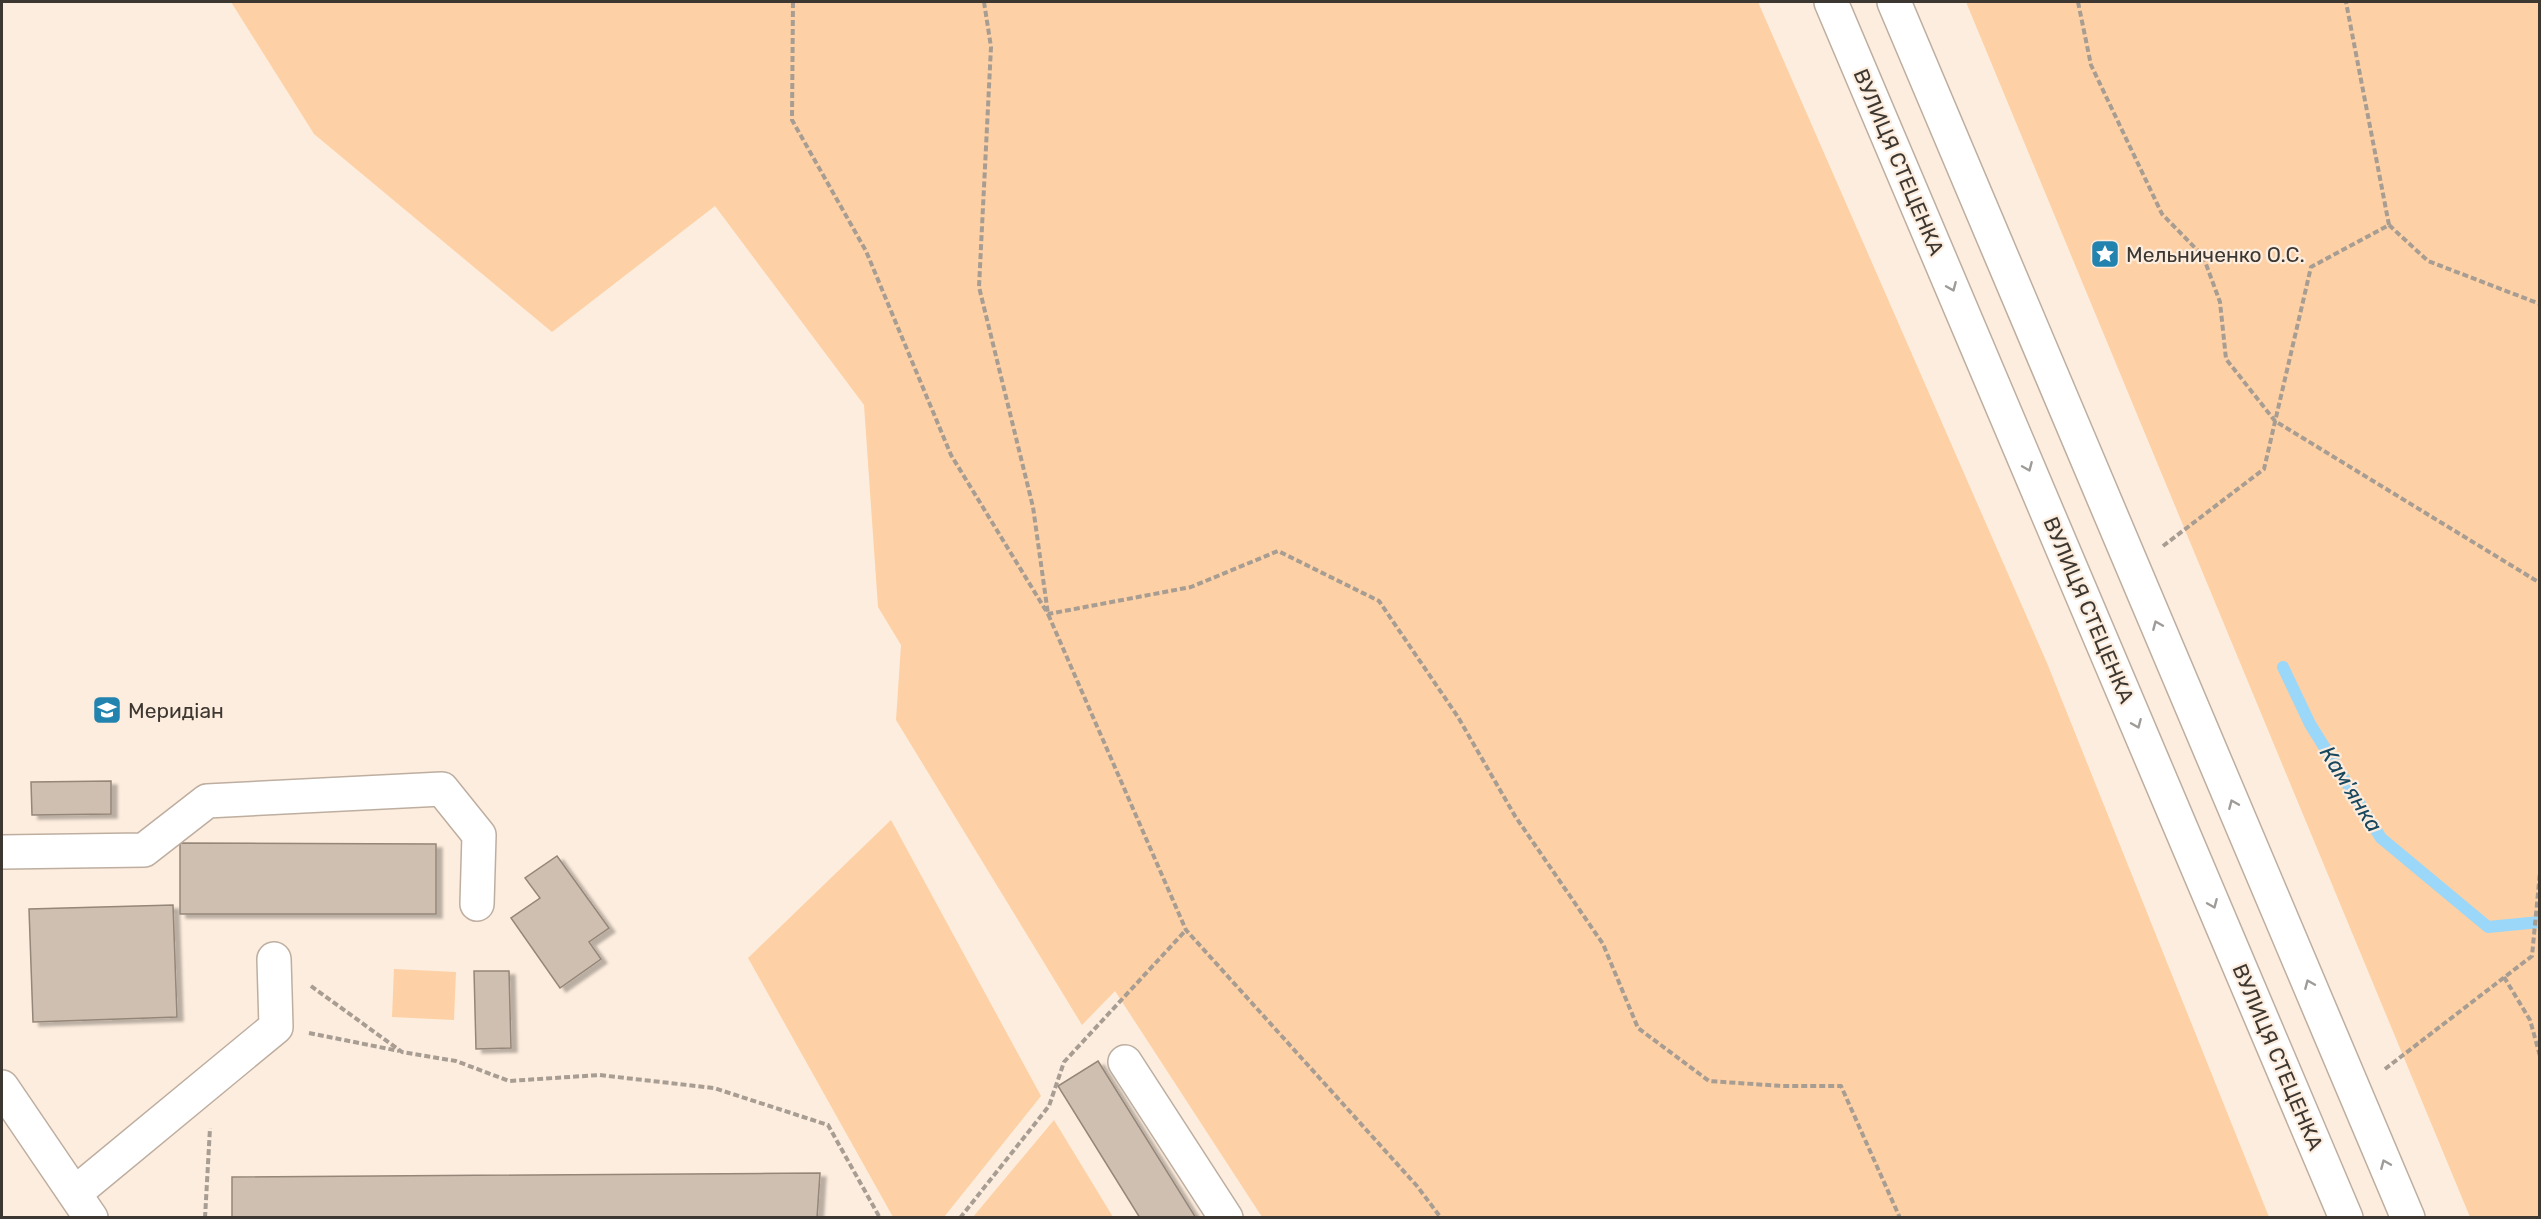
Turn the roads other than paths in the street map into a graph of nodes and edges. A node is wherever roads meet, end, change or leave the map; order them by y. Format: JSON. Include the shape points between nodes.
{"nodes":[{"id":1,"x":1832,"y":2,"type":"edge"},
{"id":2,"x":1893,"y":2,"type":"edge"},
{"id":3,"x":2,"y":852,"type":"edge"},
{"id":4,"x":477,"y":904,"type":"dead end"},
{"id":5,"x":274,"y":959,"type":"road end"},
{"id":6,"x":1125,"y":1062,"type":"dead end"},
{"id":7,"x":2,"y":1087,"type":"edge"},
{"id":8,"x":83,"y":1205,"type":"edge"},
{"id":9,"x":1226,"y":1218,"type":"edge"},
{"id":10,"x":2346,"y":1218,"type":"edge"},
{"id":11,"x":2408,"y":1218,"type":"edge"}],
"edges":[{"from":1,"to":10,"type":"main road","name":"ВУЛИЦЯ СТЕЦЕНКА","one_way":true},
{"from":11,"to":2,"type":"main road","one_way":true},
{"from":3,"to":4,"type":"main road","via":[[144,850],[207,801],[442,789],[479,835]]},
{"from":5,"to":8,"type":"main road","via":[[276,1027],[213,1079]]},
{"from":6,"to":9,"type":"main road"},
{"from":7,"to":8,"type":"main road"}]}
